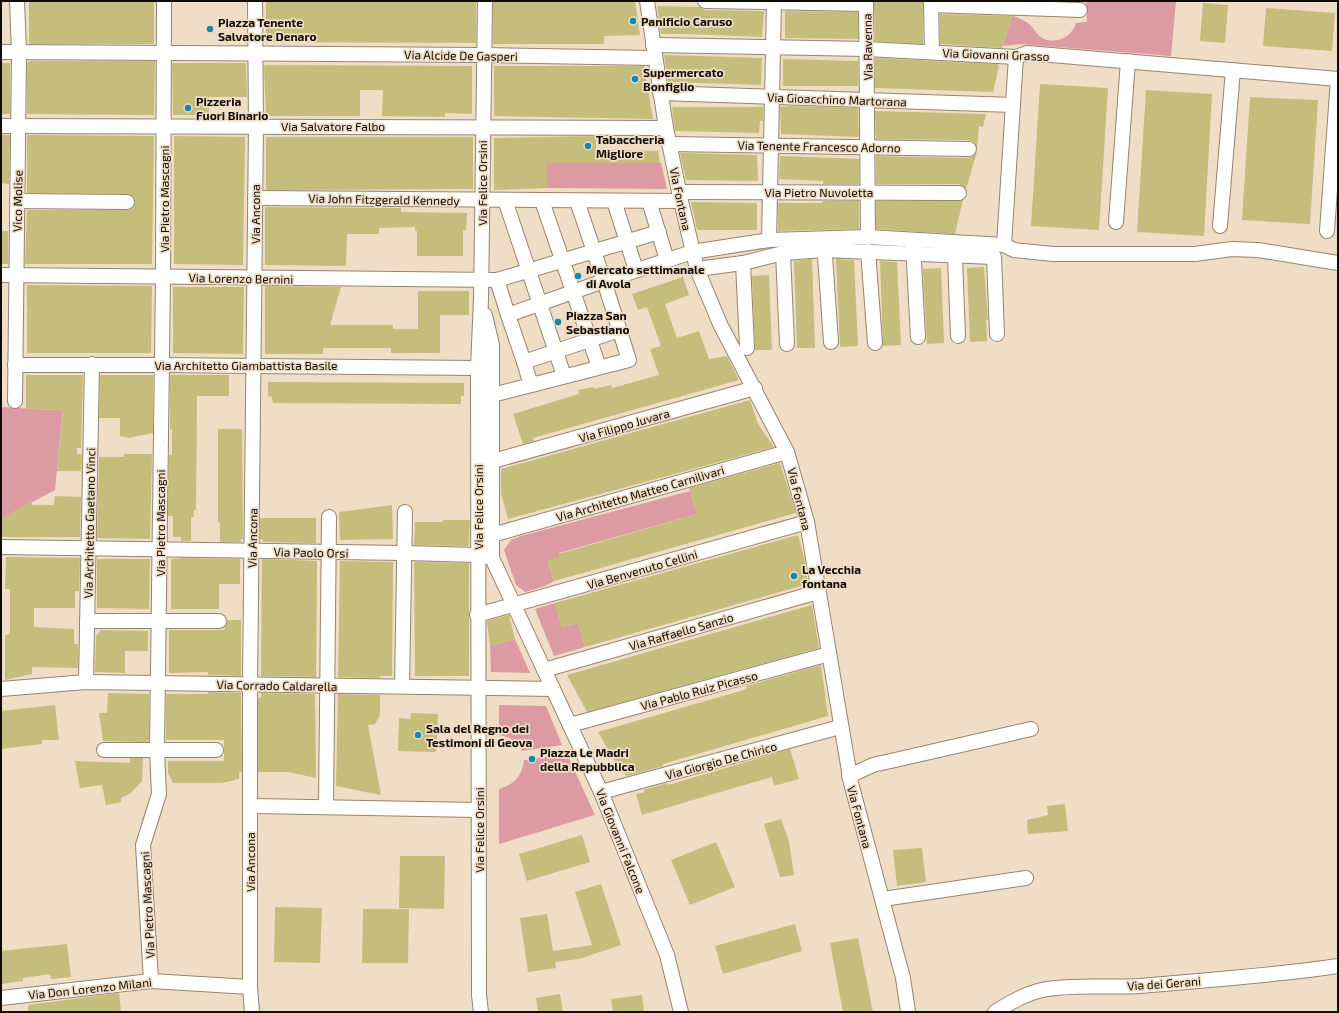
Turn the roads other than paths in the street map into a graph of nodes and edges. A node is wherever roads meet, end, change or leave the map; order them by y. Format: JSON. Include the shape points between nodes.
{"nodes":[{"id":1,"x":18,"y":1,"type":"edge"},
{"id":2,"x":164,"y":1,"type":"edge"},
{"id":3,"x":255,"y":1,"type":"edge"},
{"id":4,"x":485,"y":1,"type":"edge"},
{"id":5,"x":647,"y":1,"type":"edge"},
{"id":6,"x":705,"y":1,"type":"edge"},
{"id":7,"x":774,"y":2,"type":"junction"},
{"id":8,"x":866,"y":2,"type":"edge"},
{"id":9,"x":931,"y":3,"type":"edge"},
{"id":10,"x":1080,"y":10,"type":"dead end"},
{"id":11,"x":773,"y":48,"type":"junction"},
{"id":12,"x":867,"y":50,"type":"junction"},
{"id":13,"x":654,"y":51,"type":"junction"},
{"id":14,"x":1,"y":52,"type":"edge"},
{"id":15,"x":19,"y":52,"type":"junction"},
{"id":16,"x":932,"y":52,"type":"junction"},
{"id":17,"x":484,"y":55,"type":"junction"},
{"id":18,"x":161,"y":56,"type":"junction"},
{"id":19,"x":259,"y":57,"type":"junction"},
{"id":20,"x":1016,"y":57,"type":"junction"},
{"id":21,"x":1128,"y":61,"type":"junction"},
{"id":22,"x":1233,"y":70,"type":"junction"},
{"id":23,"x":1338,"y":79,"type":"edge"},
{"id":24,"x":660,"y":93,"type":"junction"},
{"id":25,"x":772,"y":97,"type":"junction"},
{"id":26,"x":868,"y":100,"type":"junction"},
{"id":27,"x":1013,"y":105,"type":"junction"},
{"id":28,"x":1,"y":126,"type":"edge"},
{"id":29,"x":18,"y":126,"type":"junction"},
{"id":30,"x":165,"y":126,"type":"junction"},
{"id":31,"x":256,"y":126,"type":"junction"},
{"id":32,"x":483,"y":126,"type":"junction"},
{"id":33,"x":666,"y":128,"type":"junction"},
{"id":34,"x":669,"y":144,"type":"junction"},
{"id":35,"x":771,"y":145,"type":"junction"},
{"id":36,"x":868,"y":147,"type":"junction"},
{"id":37,"x":969,"y":149,"type":"dead end"},
{"id":38,"x":770,"y":192,"type":"junction"},
{"id":39,"x":869,"y":193,"type":"junction"},
{"id":40,"x":959,"y":194,"type":"dead end"},
{"id":41,"x":680,"y":196,"type":"junction"},
{"id":42,"x":255,"y":198,"type":"junction"},
{"id":43,"x":17,"y":200,"type":"junction"},
{"id":44,"x":483,"y":200,"type":"junction"},
{"id":45,"x":505,"y":200,"type":"junction"},
{"id":46,"x":542,"y":200,"type":"junction"},
{"id":47,"x":577,"y":201,"type":"junction"},
{"id":48,"x":614,"y":201,"type":"junction"},
{"id":49,"x":649,"y":201,"type":"junction"},
{"id":50,"x":127,"y":202,"type":"dead end"},
{"id":51,"x":1116,"y":222,"type":"dead end"},
{"id":52,"x":1220,"y":226,"type":"dead end"},
{"id":53,"x":1327,"y":231,"type":"dead end"},
{"id":54,"x":659,"y":232,"type":"junction"},
{"id":55,"x":769,"y":240,"type":"junction"},
{"id":56,"x":627,"y":242,"type":"junction"},
{"id":57,"x":824,"y":244,"type":"junction"},
{"id":58,"x":868,"y":244,"type":"junction"},
{"id":59,"x":1004,"y":245,"type":"junction"},
{"id":60,"x":913,"y":247,"type":"junction"},
{"id":61,"x":594,"y":252,"type":"junction"},
{"id":62,"x":692,"y":252,"type":"junction"},
{"id":63,"x":783,"y":254,"type":"junction"},
{"id":64,"x":955,"y":257,"type":"junction"},
{"id":65,"x":667,"y":260,"type":"junction"},
{"id":66,"x":562,"y":261,"type":"junction"},
{"id":67,"x":743,"y":263,"type":"junction"},
{"id":68,"x":1338,"y":264,"type":"edge"},
{"id":69,"x":697,"y":269,"type":"junction"},
{"id":70,"x":636,"y":270,"type":"junction"},
{"id":71,"x":529,"y":271,"type":"junction"},
{"id":72,"x":1,"y":275,"type":"edge"},
{"id":73,"x":16,"y":275,"type":"junction"},
{"id":74,"x":163,"y":277,"type":"junction"},
{"id":75,"x":254,"y":278,"type":"junction"},
{"id":76,"x":481,"y":280,"type":"junction"},
{"id":77,"x":497,"y":280,"type":"junction"},
{"id":78,"x":604,"y":281,"type":"junction"},
{"id":79,"x":573,"y":292,"type":"junction"},
{"id":80,"x":481,"y":299,"type":"junction"},
{"id":81,"x":540,"y":304,"type":"junction"},
{"id":82,"x":508,"y":315,"type":"junction"},
{"id":83,"x":620,"y":330,"type":"junction"},
{"id":84,"x":998,"y":334,"type":"dead end"},
{"id":85,"x":958,"y":336,"type":"dead end"},
{"id":86,"x":918,"y":337,"type":"dead end"},
{"id":87,"x":589,"y":340,"type":"junction"},
{"id":88,"x":830,"y":342,"type":"dead end"},
{"id":89,"x":875,"y":343,"type":"dead end"},
{"id":90,"x":787,"y":344,"type":"dead end"},
{"id":91,"x":747,"y":348,"type":"dead end"},
{"id":92,"x":556,"y":352,"type":"junction"},
{"id":93,"x":524,"y":362,"type":"junction"},
{"id":94,"x":92,"y":364,"type":"junction"},
{"id":95,"x":161,"y":364,"type":"junction"},
{"id":96,"x":15,"y":365,"type":"junction"},
{"id":97,"x":253,"y":365,"type":"junction"},
{"id":98,"x":598,"y":367,"type":"junction"},
{"id":99,"x":478,"y":368,"type":"junction"},
{"id":100,"x":564,"y":376,"type":"junction"},
{"id":101,"x":531,"y":385,"type":"junction"},
{"id":102,"x":755,"y":388,"type":"junction"},
{"id":103,"x":492,"y":395,"type":"junction"},
{"id":104,"x":15,"y":401,"type":"dead end"},
{"id":105,"x":788,"y":452,"type":"junction"},
{"id":106,"x":493,"y":462,"type":"junction"},
{"id":107,"x":405,"y":512,"type":"dead end"},
{"id":108,"x":329,"y":517,"type":"dead end"},
{"id":109,"x":807,"y":522,"type":"junction"},
{"id":110,"x":492,"y":535,"type":"junction"},
{"id":111,"x":1,"y":547,"type":"edge"},
{"id":112,"x":88,"y":549,"type":"junction"},
{"id":113,"x":160,"y":550,"type":"junction"},
{"id":114,"x":251,"y":551,"type":"junction"},
{"id":115,"x":329,"y":552,"type":"junction"},
{"id":116,"x":405,"y":553,"type":"junction"},
{"id":117,"x":477,"y":555,"type":"junction"},
{"id":118,"x":492,"y":558,"type":"junction"},
{"id":119,"x":818,"y":592,"type":"junction"},
{"id":120,"x":514,"y":605,"type":"junction"},
{"id":121,"x":477,"y":615,"type":"junction"},
{"id":122,"x":160,"y":620,"type":"junction"},
{"id":123,"x":87,"y":621,"type":"junction"},
{"id":124,"x":219,"y":621,"type":"dead end"},
{"id":125,"x":828,"y":654,"type":"junction"},
{"id":126,"x":544,"y":670,"type":"junction"},
{"id":127,"x":86,"y":682,"type":"junction"},
{"id":128,"x":158,"y":684,"type":"junction"},
{"id":129,"x":250,"y":685,"type":"junction"},
{"id":130,"x":327,"y":685,"type":"junction"},
{"id":131,"x":402,"y":686,"type":"junction"},
{"id":132,"x":479,"y":688,"type":"junction"},
{"id":133,"x":1,"y":689,"type":"edge"},
{"id":134,"x":553,"y":689,"type":"junction"},
{"id":135,"x":570,"y":726,"type":"junction"},
{"id":136,"x":840,"y":727,"type":"junction"},
{"id":137,"x":1031,"y":729,"type":"dead end"},
{"id":138,"x":104,"y":750,"type":"dead end"},
{"id":139,"x":157,"y":750,"type":"junction"},
{"id":140,"x":216,"y":750,"type":"dead end"},
{"id":141,"x":850,"y":776,"type":"junction"},
{"id":142,"x":601,"y":792,"type":"junction"},
{"id":143,"x":250,"y":806,"type":"junction"},
{"id":144,"x":326,"y":807,"type":"junction"},
{"id":145,"x":478,"y":810,"type":"junction"},
{"id":146,"x":1026,"y":878,"type":"dead end"},
{"id":147,"x":883,"y":899,"type":"junction"},
{"id":148,"x":1338,"y":966,"type":"edge"},
{"id":149,"x":151,"y":981,"type":"junction"},
{"id":150,"x":250,"y":987,"type":"junction"},
{"id":151,"x":1,"y":998,"type":"edge"},
{"id":152,"x":252,"y":1012,"type":"edge"},
{"id":153,"x":481,"y":1012,"type":"edge"},
{"id":154,"x":681,"y":1012,"type":"edge"},
{"id":155,"x":908,"y":1012,"type":"edge"},
{"id":156,"x":995,"y":1012,"type":"edge"}],
"edges":[{"from":1,"to":15,"type":"street","name":"Vico Molise"},
{"from":2,"to":18,"type":"street","name":"Via Pietro Mascagni"},
{"from":3,"to":19,"type":"street","name":"Via Ancona"},
{"from":4,"to":17,"type":"street","name":"Via Felice Orsini"},
{"from":5,"to":13,"type":"street","name":"Via Fontana"},
{"from":6,"to":7,"type":"street"},
{"from":7,"to":8,"type":"street"},
{"from":7,"to":11,"type":"street"},
{"from":8,"to":12,"type":"street","name":"Via Ravenna"},
{"from":9,"to":10,"type":"street"},
{"from":9,"to":16,"type":"street"},
{"from":11,"to":12,"type":"street","name":"Via Giovanni Grasso"},
{"from":11,"to":13,"type":"street","name":"Via Giovanni Grasso"},
{"from":11,"to":25,"type":"street"},
{"from":12,"to":16,"type":"street","name":"Via Giovanni Grasso"},
{"from":12,"to":26,"type":"street","name":"Via Ravenna"},
{"from":13,"to":17,"type":"street","name":"Via Alcide De Gasperi"},
{"from":13,"to":24,"type":"street","name":"Via Fontana"},
{"from":14,"to":15,"type":"street"},
{"from":15,"to":18,"type":"street"},
{"from":15,"to":29,"type":"street","name":"Vico Molise"},
{"from":16,"to":20,"type":"street","name":"Via Giovanni Grasso"},
{"from":17,"to":19,"type":"street","name":"Via Alcide De Gasperi"},
{"from":17,"to":32,"type":"street","name":"Via Felice Orsini"},
{"from":18,"to":19,"type":"street","name":"Via Alcide De Gasperi"},
{"from":18,"to":30,"type":"street","name":"Via Pietro Mascagni"},
{"from":19,"to":31,"type":"street","name":"Via Ancona"},
{"from":20,"to":21,"type":"street","name":"Via Giovanni Grasso","via":[[1027,53]]},
{"from":20,"to":27,"type":"street"},
{"from":21,"to":22,"type":"street","name":"Via Giovanni Grasso"},
{"from":21,"to":51,"type":"street"},
{"from":22,"to":23,"type":"street","name":"Via Giovanni Grasso"},
{"from":22,"to":52,"type":"street"},
{"from":23,"to":53,"type":"street"},
{"from":24,"to":25,"type":"street","name":"Via Gioacchino Martorana"},
{"from":24,"to":33,"type":"street","name":"Via Fontana"},
{"from":25,"to":26,"type":"street","name":"Via Gioacchino Martorana"},
{"from":25,"to":35,"type":"street"},
{"from":26,"to":27,"type":"street","name":"Via Gioacchino Martorana"},
{"from":26,"to":36,"type":"street","name":"Via Ravenna"},
{"from":27,"to":59,"type":"street"},
{"from":28,"to":29,"type":"street","name":"Via Salvatore Falbo"},
{"from":29,"to":30,"type":"street","name":"Via Salvatore Falbo"},
{"from":29,"to":43,"type":"street","name":"Vico Molise"},
{"from":30,"to":31,"type":"street","name":"Via Salvatore Falbo"},
{"from":30,"to":74,"type":"street","name":"Via Pietro Mascagni"},
{"from":31,"to":32,"type":"street","name":"Via Salvatore Falbo"},
{"from":31,"to":42,"type":"street","name":"Via Ancona"},
{"from":32,"to":33,"type":"street","name":"Via Salvatore Falbo"},
{"from":32,"to":44,"type":"street","name":"Via Felice Orsini"},
{"from":33,"to":34,"type":"street","name":"Via Fontana"},
{"from":34,"to":35,"type":"street","name":"Via Tenente Francesco Adorno"},
{"from":34,"to":41,"type":"street","name":"Via Fontana"},
{"from":35,"to":36,"type":"street","name":"Via Tenente Francesco Adorno"},
{"from":35,"to":38,"type":"street"},
{"from":36,"to":37,"type":"street","name":"Via Tenente Francesco Adorno"},
{"from":36,"to":39,"type":"street","name":"Via Ravenna"},
{"from":38,"to":39,"type":"street","name":"Via Pietro Nuvoletta"},
{"from":38,"to":41,"type":"street","name":"Via Pietro Nuvoletta"},
{"from":38,"to":55,"type":"street"},
{"from":39,"to":40,"type":"street","name":"Via Pietro Nuvoletta"},
{"from":39,"to":58,"type":"street","name":"Via Ravenna"},
{"from":41,"to":49,"type":"street","name":"Via John Fitzgerald Kennedy"},
{"from":41,"to":62,"type":"street","name":"Via Fontana"},
{"from":42,"to":44,"type":"street","name":"Via John Fitzgerald Kennedy"},
{"from":42,"to":75,"type":"street","name":"Via Ancona"},
{"from":43,"to":50,"type":"street"},
{"from":43,"to":73,"type":"street","name":"Vico Molise"},
{"from":44,"to":45,"type":"street","name":"Via John Fitzgerald Kennedy"},
{"from":44,"to":76,"type":"street","name":"Via Felice Orsini"},
{"from":45,"to":46,"type":"street","name":"Via John Fitzgerald Kennedy"},
{"from":45,"to":71,"type":"street"},
{"from":46,"to":47,"type":"street","name":"Via John Fitzgerald Kennedy"},
{"from":46,"to":66,"type":"street"},
{"from":47,"to":48,"type":"street","name":"Via John Fitzgerald Kennedy"},
{"from":47,"to":61,"type":"street"},
{"from":48,"to":49,"type":"street","name":"Via John Fitzgerald Kennedy"},
{"from":48,"to":56,"type":"street"},
{"from":49,"to":54,"type":"street"},
{"from":54,"to":56,"type":"street","name":"Via Lorenzo Bernini"},
{"from":54,"to":65,"type":"street"},
{"from":55,"to":57,"type":"street"},
{"from":55,"to":62,"type":"street"},
{"from":56,"to":61,"type":"street","name":"Via Lorenzo Bernini"},
{"from":56,"to":70,"type":"street"},
{"from":57,"to":58,"type":"street"},
{"from":57,"to":63,"type":"street"},
{"from":57,"to":88,"type":"street"},
{"from":58,"to":60,"type":"street"},
{"from":58,"to":89,"type":"street","name":"Via Ravenna"},
{"from":59,"to":60,"type":"street"},
{"from":59,"to":68,"type":"street","via":[[1014,250],[1053,254],[1195,254],[1232,249],[1258,250]]},
{"from":60,"to":64,"type":"street"},
{"from":60,"to":86,"type":"street"},
{"from":61,"to":66,"type":"street","name":"Via Lorenzo Bernini"},
{"from":61,"to":78,"type":"street"},
{"from":62,"to":65,"type":"street"},
{"from":62,"to":69,"type":"street","name":"Via Fontana"},
{"from":63,"to":67,"type":"street"},
{"from":63,"to":90,"type":"street"},
{"from":64,"to":84,"type":"street","via":[[994,257]]},
{"from":64,"to":85,"type":"street"},
{"from":65,"to":70,"type":"street"},
{"from":66,"to":71,"type":"street","name":"Via Lorenzo Bernini"},
{"from":66,"to":79,"type":"street"},
{"from":67,"to":69,"type":"street"},
{"from":67,"to":91,"type":"street"},
{"from":69,"to":102,"type":"street","name":"Via Fontana","via":[[720,324]]},
{"from":70,"to":78,"type":"street"},
{"from":71,"to":77,"type":"street","name":"Via Lorenzo Bernini"},
{"from":71,"to":81,"type":"street"},
{"from":72,"to":73,"type":"street","name":"Via Lorenzo Bernini"},
{"from":73,"to":74,"type":"street","name":"Via Lorenzo Bernini"},
{"from":73,"to":96,"type":"street","name":"Vico Molise"},
{"from":74,"to":75,"type":"street","name":"Via Lorenzo Bernini"},
{"from":74,"to":95,"type":"street","name":"Via Pietro Mascagni"},
{"from":75,"to":76,"type":"street","name":"Via Lorenzo Bernini"},
{"from":75,"to":97,"type":"street","name":"Via Ancona"},
{"from":76,"to":77,"type":"street","name":"Via Lorenzo Bernini"},
{"from":76,"to":80,"type":"street","name":"Via Felice Orsini"},
{"from":77,"to":82,"type":"street"},
{"from":78,"to":79,"type":"street"},
{"from":78,"to":83,"type":"street"},
{"from":79,"to":81,"type":"street"},
{"from":79,"to":87,"type":"street"},
{"from":80,"to":99,"type":"street","name":"Via Felice Orsini"},
{"from":80,"to":103,"type":"street","via":[[492,345]]},
{"from":81,"to":82,"type":"street"},
{"from":81,"to":92,"type":"street"},
{"from":82,"to":93,"type":"street"},
{"from":83,"to":87,"type":"street"},
{"from":83,"to":98,"type":"street","via":[[629,360]]},
{"from":87,"to":92,"type":"street"},
{"from":87,"to":98,"type":"street"},
{"from":92,"to":93,"type":"street"},
{"from":92,"to":100,"type":"street"},
{"from":93,"to":101,"type":"street"},
{"from":94,"to":95,"type":"street","name":"Via Architetto Giambattista Basile"},
{"from":94,"to":96,"type":"street","name":"Via Architetto Giambattista Basile"},
{"from":94,"to":112,"type":"street","name":"Via Architetto Gaetano Vinci"},
{"from":95,"to":97,"type":"street","name":"Via Architetto Giambattista Basile"},
{"from":95,"to":113,"type":"street","name":"Via Pietro Mascagni"},
{"from":96,"to":104,"type":"street","name":"Vico Molise"},
{"from":97,"to":99,"type":"street","name":"Via Architetto Giambattista Basile"},
{"from":97,"to":114,"type":"street","name":"Via Ancona"},
{"from":98,"to":100,"type":"street"},
{"from":99,"to":117,"type":"street","name":"Via Felice Orsini"},
{"from":100,"to":101,"type":"street"},
{"from":101,"to":103,"type":"street"},
{"from":102,"to":105,"type":"street","name":"Via Fontana"},
{"from":102,"to":106,"type":"street","name":"Via Filippo Juvara"},
{"from":103,"to":106,"type":"street"},
{"from":105,"to":109,"type":"street","name":"Via Fontana"},
{"from":105,"to":110,"type":"street","name":"Via Architetto Matteo Carnilivari"},
{"from":106,"to":110,"type":"street"},
{"from":107,"to":116,"type":"street"},
{"from":108,"to":115,"type":"street"},
{"from":109,"to":119,"type":"street","name":"Via Fontana"},
{"from":109,"to":120,"type":"street","name":"Via Benvenuto Cellini"},
{"from":110,"to":118,"type":"street"},
{"from":111,"to":112,"type":"street","name":"Via Paolo Orsi"},
{"from":112,"to":113,"type":"street","name":"Via Paolo Orsi"},
{"from":112,"to":123,"type":"street","name":"Via Architetto Gaetano Vinci"},
{"from":113,"to":114,"type":"street","name":"Via Paolo Orsi"},
{"from":113,"to":122,"type":"street","name":"Via Pietro Mascagni"},
{"from":114,"to":115,"type":"street","name":"Via Paolo Orsi"},
{"from":114,"to":129,"type":"street","name":"Via Ancona"},
{"from":115,"to":116,"type":"street","name":"Via Paolo Orsi"},
{"from":115,"to":130,"type":"street"},
{"from":116,"to":117,"type":"street","name":"Via Paolo Orsi"},
{"from":116,"to":131,"type":"street"},
{"from":117,"to":118,"type":"street"},
{"from":117,"to":121,"type":"street","name":"Via Felice Orsini"},
{"from":118,"to":120,"type":"street","name":"Via Giovanni Falcone"},
{"from":119,"to":125,"type":"street","name":"Via Fontana"},
{"from":119,"to":126,"type":"street","name":"Via Raffaello Sanzio"},
{"from":120,"to":121,"type":"street","name":"Via Benvenuto Cellini"},
{"from":120,"to":126,"type":"street","name":"Via Giovanni Falcone"},
{"from":121,"to":132,"type":"street","name":"Via Felice Orsini"},
{"from":122,"to":123,"type":"street"},
{"from":122,"to":124,"type":"street"},
{"from":122,"to":128,"type":"street","name":"Via Pietro Mascagni"},
{"from":123,"to":127,"type":"street","name":"Via Architetto Gaetano Vinci"},
{"from":125,"to":135,"type":"street","name":"Via Pablo Ruiz Picasso"},
{"from":125,"to":136,"type":"street","name":"Via Fontana"},
{"from":126,"to":134,"type":"street","name":"Via Giovanni Falcone"},
{"from":127,"to":128,"type":"street","name":"Via Corrado Caldarella"},
{"from":127,"to":133,"type":"street","name":"Via Corrado Caldarella"},
{"from":128,"to":129,"type":"street","name":"Via Corrado Caldarella"},
{"from":128,"to":139,"type":"street","name":"Via Pietro Mascagni"},
{"from":129,"to":130,"type":"street","name":"Via Corrado Caldarella"},
{"from":129,"to":143,"type":"street","name":"Via Ancona"},
{"from":130,"to":131,"type":"street","name":"Via Corrado Caldarella"},
{"from":130,"to":144,"type":"street"},
{"from":131,"to":132,"type":"street","name":"Via Corrado Caldarella"},
{"from":132,"to":134,"type":"street","name":"Via Corrado Caldarella"},
{"from":132,"to":145,"type":"street","name":"Via Felice Orsini"},
{"from":134,"to":135,"type":"street","name":"Via Giovanni Falcone"},
{"from":135,"to":142,"type":"street","name":"Via Giovanni Falcone"},
{"from":136,"to":141,"type":"street","name":"Via Fontana"},
{"from":136,"to":142,"type":"street","name":"Via Giorgio De Chirico"},
{"from":137,"to":141,"type":"street","via":[[872,765]]},
{"from":138,"to":139,"type":"street"},
{"from":139,"to":140,"type":"street"},
{"from":139,"to":149,"type":"street","name":"Via Pietro Mascagni","via":[[158,794],[144,845]]},
{"from":141,"to":147,"type":"street","name":"Via Fontana"},
{"from":142,"to":154,"type":"street","name":"Via Giovanni Falcone","via":[[667,955]]},
{"from":143,"to":144,"type":"street"},
{"from":143,"to":150,"type":"street","name":"Via Ancona"},
{"from":144,"to":145,"type":"street"},
{"from":145,"to":153,"type":"street","name":"Via Felice Orsini"},
{"from":146,"to":147,"type":"street"},
{"from":147,"to":155,"type":"street","name":"Via Fontana","via":[[903,978]]},
{"from":148,"to":156,"type":"street","name":"Via dei Gerani","via":[[1275,975],[1131,986],[1046,989],[1020,998]]},
{"from":149,"to":150,"type":"street","name":"Via Don Lorenzo Milani"},
{"from":149,"to":151,"type":"street","name":"Via Don Lorenzo Milani"},
{"from":150,"to":152,"type":"street","name":"Via Ancona"}]}
